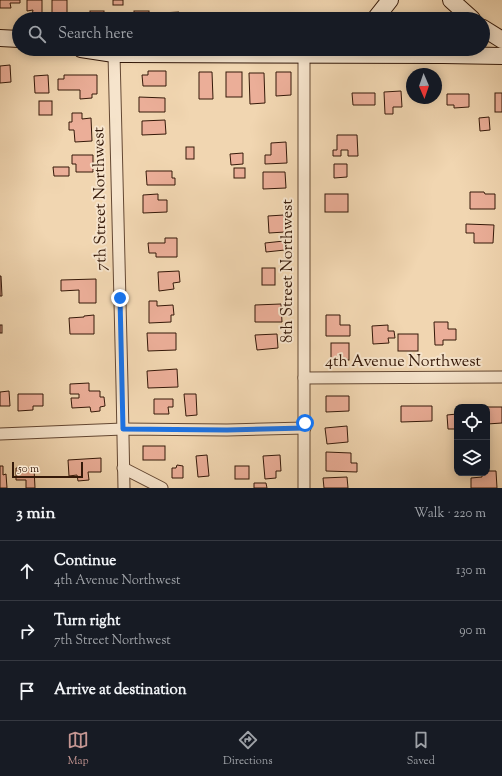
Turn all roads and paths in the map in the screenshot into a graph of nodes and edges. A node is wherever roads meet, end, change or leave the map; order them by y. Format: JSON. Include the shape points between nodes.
{"nodes":[{"id":1,"x":390,"y":0,"type":"edge"},
{"id":2,"x":451,"y":0,"type":"edge"},
{"id":3,"x":381,"y":12,"type":"edge"},
{"id":4,"x":464,"y":12,"type":"edge"},
{"id":5,"x":490,"y":32,"type":"edge"},
{"id":6,"x":0,"y":38,"type":"edge"},
{"id":7,"x":12,"y":39,"type":"edge"},
{"id":8,"x":502,"y":40,"type":"edge"},
{"id":9,"x":114,"y":56,"type":"edge"},
{"id":10,"x":304,"y":56,"type":"edge"},
{"id":11,"x":490,"y":56,"type":"edge"},
{"id":12,"x":502,"y":56,"type":"edge"},
{"id":13,"x":502,"y":377,"type":"edge"},
{"id":14,"x":304,"y":378,"type":"junction"},
{"id":15,"x":305,"y":428,"type":"junction"},
{"id":16,"x":123,"y":429,"type":"junction"},
{"id":17,"x":0,"y":434,"type":"edge"},
{"id":18,"x":123,"y":468,"type":"junction"},
{"id":19,"x":124,"y":488,"type":"edge"},
{"id":20,"x":162,"y":488,"type":"edge"},
{"id":21,"x":304,"y":488,"type":"edge"}],
"edges":[{"from":1,"to":3,"type":"main road"},
{"from":2,"to":4,"type":"main road"},
{"from":5,"to":8,"type":"main road"},
{"from":6,"to":7,"type":"main road"},
{"from":9,"to":16,"type":"street","name":"7th Street Northwest"},
{"from":10,"to":14,"type":"street","name":"8th Street Northwest"},
{"from":11,"to":12,"type":"main road"},
{"from":13,"to":14,"type":"street","name":"4th Avenue Northwest"},
{"from":14,"to":15,"type":"street","name":"8th Street Northwest"},
{"from":15,"to":16,"type":"street"},
{"from":15,"to":21,"type":"street","name":"8th Street Northwest"},
{"from":16,"to":17,"type":"street"},
{"from":16,"to":18,"type":"street","name":"7th Street Northwest"},
{"from":18,"to":19,"type":"street","name":"7th Street Northwest"},
{"from":18,"to":20,"type":"street"}]}
